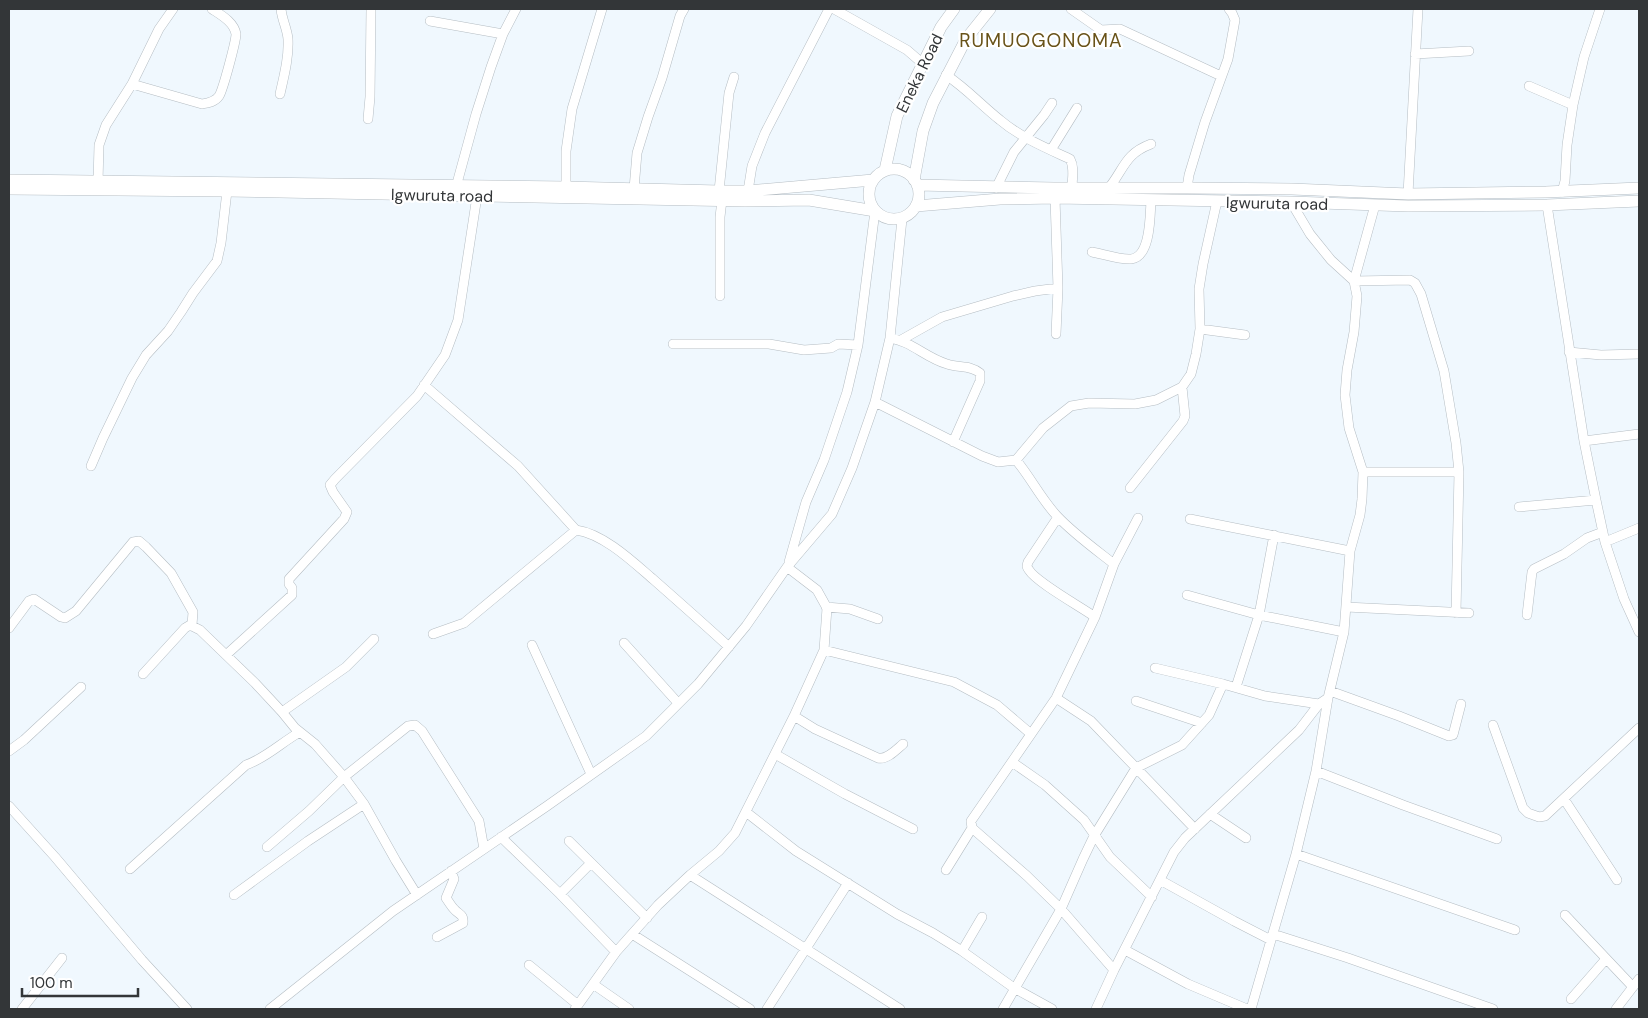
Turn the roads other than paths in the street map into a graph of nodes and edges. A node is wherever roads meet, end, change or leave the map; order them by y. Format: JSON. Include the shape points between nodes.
{"nodes":[{"id":1,"x":173,"y":9,"type":"edge"},
{"id":2,"x":212,"y":9,"type":"edge"},
{"id":3,"x":281,"y":9,"type":"edge"},
{"id":4,"x":371,"y":9,"type":"edge"},
{"id":5,"x":516,"y":9,"type":"edge"},
{"id":6,"x":602,"y":9,"type":"edge"},
{"id":7,"x":684,"y":9,"type":"edge"},
{"id":8,"x":829,"y":9,"type":"edge"},
{"id":9,"x":834,"y":9,"type":"edge"},
{"id":10,"x":954,"y":9,"type":"edge"},
{"id":11,"x":990,"y":9,"type":"edge"},
{"id":12,"x":1071,"y":9,"type":"edge"},
{"id":13,"x":1229,"y":9,"type":"edge"},
{"id":14,"x":1418,"y":9,"type":"edge"},
{"id":15,"x":1600,"y":9,"type":"edge"},
{"id":16,"x":430,"y":21,"type":"dead end"},
{"id":17,"x":504,"y":34,"type":"junction"},
{"id":18,"x":1469,"y":51,"type":"dead end"},
{"id":19,"x":1415,"y":54,"type":"junction"},
{"id":20,"x":922,"y":63,"type":"junction"},
{"id":21,"x":946,"y":75,"type":"junction"},
{"id":22,"x":1221,"y":76,"type":"junction"},
{"id":23,"x":734,"y":77,"type":"dead end"},
{"id":24,"x":132,"y":84,"type":"junction"},
{"id":25,"x":1529,"y":86,"type":"dead end"},
{"id":26,"x":280,"y":94,"type":"dead end"},
{"id":27,"x":1052,"y":103,"type":"dead end"},
{"id":28,"x":1573,"y":105,"type":"junction"},
{"id":29,"x":1077,"y":108,"type":"dead end"},
{"id":30,"x":368,"y":118,"type":"dead end"},
{"id":31,"x":1025,"y":136,"type":"junction"},
{"id":32,"x":1152,"y":144,"type":"dead end"},
{"id":33,"x":1050,"y":150,"type":"junction"},
{"id":34,"x":885,"y":170,"type":"junction"},
{"id":35,"x":9,"y":180,"type":"edge"},
{"id":36,"x":872,"y":180,"type":"junction"},
{"id":37,"x":98,"y":182,"type":"junction"},
{"id":38,"x":916,"y":182,"type":"junction"},
{"id":39,"x":456,"y":187,"type":"junction"},
{"id":40,"x":566,"y":187,"type":"junction"},
{"id":41,"x":996,"y":188,"type":"junction"},
{"id":42,"x":1072,"y":188,"type":"junction"},
{"id":43,"x":1187,"y":188,"type":"junction"},
{"id":44,"x":1639,"y":188,"type":"edge"},
{"id":45,"x":9,"y":189,"type":"edge"},
{"id":46,"x":634,"y":189,"type":"junction"},
{"id":47,"x":1108,"y":189,"type":"junction"},
{"id":48,"x":227,"y":191,"type":"junction"},
{"id":49,"x":748,"y":191,"type":"junction"},
{"id":50,"x":1562,"y":192,"type":"junction"},
{"id":51,"x":1408,"y":194,"type":"junction"},
{"id":52,"x":720,"y":195,"type":"junction"},
{"id":53,"x":477,"y":196,"type":"junction"},
{"id":54,"x":1055,"y":198,"type":"junction"},
{"id":55,"x":1151,"y":200,"type":"junction"},
{"id":56,"x":1639,"y":201,"type":"edge"},
{"id":57,"x":1217,"y":202,"type":"junction"},
{"id":58,"x":1291,"y":202,"type":"junction"},
{"id":59,"x":1375,"y":205,"type":"junction"},
{"id":60,"x":1546,"y":205,"type":"junction"},
{"id":61,"x":916,"y":206,"type":"junction"},
{"id":62,"x":875,"y":211,"type":"junction"},
{"id":63,"x":902,"y":219,"type":"junction"},
{"id":64,"x":1092,"y":252,"type":"dead end"},
{"id":65,"x":1354,"y":281,"type":"junction"},
{"id":66,"x":1058,"y":288,"type":"junction"},
{"id":67,"x":720,"y":296,"type":"dead end"},
{"id":68,"x":1200,"y":329,"type":"junction"},
{"id":69,"x":1056,"y":334,"type":"dead end"},
{"id":70,"x":1245,"y":335,"type":"dead end"},
{"id":71,"x":890,"y":338,"type":"junction"},
{"id":72,"x":901,"y":340,"type":"junction"},
{"id":73,"x":673,"y":344,"type":"dead end"},
{"id":74,"x":858,"y":345,"type":"junction"},
{"id":75,"x":1569,"y":352,"type":"junction"},
{"id":76,"x":1639,"y":354,"type":"edge"},
{"id":77,"x":424,"y":386,"type":"junction"},
{"id":78,"x":1182,"y":387,"type":"junction"},
{"id":79,"x":875,"y":402,"type":"junction"},
{"id":80,"x":1639,"y":434,"type":"edge"},
{"id":81,"x":1584,"y":441,"type":"junction"},
{"id":82,"x":953,"y":442,"type":"junction"},
{"id":83,"x":1016,"y":460,"type":"junction"},
{"id":84,"x":91,"y":466,"type":"dead end"},
{"id":85,"x":1363,"y":472,"type":"junction"},
{"id":86,"x":1459,"y":472,"type":"junction"},
{"id":87,"x":1130,"y":488,"type":"dead end"},
{"id":88,"x":1596,"y":500,"type":"junction"},
{"id":89,"x":1519,"y":507,"type":"dead end"},
{"id":90,"x":1058,"y":517,"type":"junction"},
{"id":91,"x":1138,"y":518,"type":"dead end"},
{"id":92,"x":1190,"y":519,"type":"dead end"},
{"id":93,"x":1639,"y":528,"type":"edge"},
{"id":94,"x":576,"y":530,"type":"junction"},
{"id":95,"x":1274,"y":535,"type":"junction"},
{"id":96,"x":1604,"y":537,"type":"junction"},
{"id":97,"x":1350,"y":551,"type":"junction"},
{"id":98,"x":1114,"y":564,"type":"junction"},
{"id":99,"x":787,"y":568,"type":"junction"},
{"id":100,"x":1186,"y":595,"type":"dead end"},
{"id":101,"x":826,"y":607,"type":"junction"},
{"id":102,"x":1346,"y":607,"type":"junction"},
{"id":103,"x":1456,"y":612,"type":"junction"},
{"id":104,"x":1469,"y":613,"type":"dead end"},
{"id":105,"x":1259,"y":615,"type":"junction"},
{"id":106,"x":1527,"y":615,"type":"dead end"},
{"id":107,"x":1095,"y":617,"type":"junction"},
{"id":108,"x":878,"y":618,"type":"dead end"},
{"id":109,"x":192,"y":625,"type":"junction"},
{"id":110,"x":9,"y":628,"type":"edge"},
{"id":111,"x":1344,"y":632,"type":"junction"},
{"id":112,"x":1639,"y":632,"type":"edge"},
{"id":113,"x":433,"y":634,"type":"dead end"},
{"id":114,"x":374,"y":639,"type":"dead end"},
{"id":115,"x":624,"y":643,"type":"dead end"},
{"id":116,"x":532,"y":645,"type":"dead end"},
{"id":117,"x":729,"y":647,"type":"junction"},
{"id":118,"x":824,"y":650,"type":"junction"},
{"id":119,"x":226,"y":655,"type":"junction"},
{"id":120,"x":1155,"y":668,"type":"dead end"},
{"id":121,"x":144,"y":674,"type":"dead end"},
{"id":122,"x":1223,"y":684,"type":"junction"},
{"id":123,"x":81,"y":687,"type":"dead end"},
{"id":124,"x":1236,"y":687,"type":"junction"},
{"id":125,"x":1329,"y":694,"type":"junction"},
{"id":126,"x":1056,"y":698,"type":"junction"},
{"id":127,"x":1136,"y":701,"type":"dead end"},
{"id":128,"x":678,"y":703,"type":"junction"},
{"id":129,"x":1319,"y":704,"type":"junction"},
{"id":130,"x":1461,"y":704,"type":"dead end"},
{"id":131,"x":282,"y":712,"type":"junction"},
{"id":132,"x":794,"y":716,"type":"junction"},
{"id":133,"x":1202,"y":723,"type":"junction"},
{"id":134,"x":1493,"y":725,"type":"dead end"},
{"id":135,"x":1639,"y":728,"type":"edge"},
{"id":136,"x":300,"y":732,"type":"junction"},
{"id":137,"x":1031,"y":734,"type":"junction"},
{"id":138,"x":903,"y":744,"type":"dead end"},
{"id":139,"x":9,"y":751,"type":"edge"},
{"id":140,"x":775,"y":754,"type":"junction"},
{"id":141,"x":1012,"y":762,"type":"junction"},
{"id":142,"x":1136,"y":768,"type":"junction"},
{"id":143,"x":1316,"y":771,"type":"junction"},
{"id":144,"x":591,"y":774,"type":"junction"},
{"id":145,"x":344,"y":776,"type":"junction"},
{"id":146,"x":1564,"y":800,"type":"junction"},
{"id":147,"x":364,"y":804,"type":"junction"},
{"id":148,"x":9,"y":806,"type":"edge"},
{"id":149,"x":746,"y":812,"type":"junction"},
{"id":150,"x":1210,"y":814,"type":"junction"},
{"id":151,"x":972,"y":828,"type":"junction"},
{"id":152,"x":914,"y":829,"type":"dead end"},
{"id":153,"x":1195,"y":829,"type":"junction"},
{"id":154,"x":1094,"y":836,"type":"junction"},
{"id":155,"x":501,"y":837,"type":"junction"},
{"id":156,"x":1246,"y":838,"type":"dead end"},
{"id":157,"x":1497,"y":839,"type":"dead end"},
{"id":158,"x":569,"y":841,"type":"dead end"},
{"id":159,"x":267,"y":847,"type":"dead end"},
{"id":160,"x":484,"y":849,"type":"junction"},
{"id":161,"x":1296,"y":854,"type":"junction"},
{"id":162,"x":591,"y":863,"type":"junction"},
{"id":163,"x":130,"y":869,"type":"dead end"},
{"id":164,"x":946,"y":870,"type":"dead end"},
{"id":165,"x":451,"y":871,"type":"junction"},
{"id":166,"x":690,"y":875,"type":"junction"},
{"id":167,"x":1160,"y":880,"type":"junction"},
{"id":168,"x":1617,"y":880,"type":"dead end"},
{"id":169,"x":848,"y":883,"type":"junction"},
{"id":170,"x":560,"y":894,"type":"junction"},
{"id":171,"x":234,"y":895,"type":"dead end"},
{"id":172,"x":416,"y":895,"type":"junction"},
{"id":173,"x":1152,"y":897,"type":"junction"},
{"id":174,"x":1061,"y":909,"type":"junction"},
{"id":175,"x":1565,"y":915,"type":"dead end"},
{"id":176,"x":982,"y":917,"type":"dead end"},
{"id":177,"x":647,"y":918,"type":"junction"},
{"id":178,"x":1515,"y":930,"type":"dead end"},
{"id":179,"x":632,"y":934,"type":"junction"},
{"id":180,"x":1272,"y":937,"type":"junction"},
{"id":181,"x":437,"y":938,"type":"dead end"},
{"id":182,"x":805,"y":948,"type":"junction"},
{"id":183,"x":1125,"y":950,"type":"junction"},
{"id":184,"x":962,"y":951,"type":"junction"},
{"id":185,"x":616,"y":952,"type":"junction"},
{"id":186,"x":62,"y":958,"type":"dead end"},
{"id":187,"x":1606,"y":959,"type":"junction"},
{"id":188,"x":529,"y":965,"type":"dead end"},
{"id":189,"x":1114,"y":970,"type":"junction"},
{"id":190,"x":1639,"y":979,"type":"edge"},
{"id":191,"x":594,"y":984,"type":"junction"},
{"id":192,"x":1633,"y":987,"type":"junction"},
{"id":193,"x":1014,"y":988,"type":"junction"},
{"id":194,"x":1572,"y":999,"type":"dead end"},
{"id":195,"x":576,"y":1007,"type":"edge"},
{"id":196,"x":22,"y":1009,"type":"edge"},
{"id":197,"x":186,"y":1009,"type":"edge"},
{"id":198,"x":270,"y":1009,"type":"edge"},
{"id":199,"x":629,"y":1009,"type":"edge"},
{"id":200,"x":750,"y":1009,"type":"edge"},
{"id":201,"x":767,"y":1009,"type":"edge"},
{"id":202,"x":900,"y":1009,"type":"edge"},
{"id":203,"x":1003,"y":1009,"type":"edge"},
{"id":204,"x":1052,"y":1009,"type":"edge"},
{"id":205,"x":1096,"y":1009,"type":"edge"},
{"id":206,"x":1249,"y":1009,"type":"edge"},
{"id":207,"x":1493,"y":1009,"type":"edge"},
{"id":208,"x":1616,"y":1009,"type":"edge"}],
"edges":[{"from":1,"to":24,"type":"street","via":[[159,29]]},
{"from":2,"to":24,"type":"street","via":[[232,24],[236,35],[219,97],[202,104]]},
{"from":3,"to":26,"type":"street","via":[[288,41]]},
{"from":4,"to":30,"type":"street"},
{"from":5,"to":17,"type":"street"},
{"from":6,"to":40,"type":"street","via":[[572,109],[566,151]]},
{"from":7,"to":46,"type":"street","via":[[637,153]]},
{"from":8,"to":49,"type":"street","via":[[765,133],[752,166]]},
{"from":9,"to":20,"type":"street","via":[[907,50]]},
{"from":10,"to":20,"type":"main road","name":"Eneka Road"},
{"from":11,"to":21,"type":"main road","name":"Eneka Road","via":[[966,39]]},
{"from":12,"to":22,"type":"street","via":[[1097,29],[1120,29]]},
{"from":13,"to":22,"type":"street","via":[[1235,20],[1228,59]]},
{"from":14,"to":19,"type":"street"},
{"from":15,"to":28,"type":"street"},
{"from":16,"to":17,"type":"street"},
{"from":17,"to":39,"type":"street","via":[[476,114]]},
{"from":18,"to":19,"type":"street"},
{"from":19,"to":51,"type":"street"},
{"from":20,"to":34,"type":"main road","name":"Eneka Road","via":[[897,116]]},
{"from":21,"to":31,"type":"street","via":[[1000,120]]},
{"from":21,"to":38,"type":"main road","name":"Eneka Road","via":[[923,131]]},
{"from":22,"to":43,"type":"street"},
{"from":23,"to":52,"type":"street","via":[[729,93]]},
{"from":24,"to":37,"type":"street","via":[[101,138]]},
{"from":25,"to":28,"type":"street"},
{"from":27,"to":31,"type":"street"},
{"from":28,"to":50,"type":"street"},
{"from":29,"to":33,"type":"street"},
{"from":31,"to":33,"type":"street"},
{"from":31,"to":41,"type":"street"},
{"from":32,"to":47,"type":"street","via":[[1140,148],[1128,158]]},
{"from":33,"to":42,"type":"street","via":[[1072,162]]},
{"from":34,"to":36,"type":"main road"},
{"from":34,"to":38,"type":"main road","via":[[906,172]]},
{"from":35,"to":37,"type":"main road","name":"Igwuruta road"},
{"from":36,"to":49,"type":"main road","name":"Igwuruta road"},
{"from":36,"to":62,"type":"main road","via":[[868,196]]},
{"from":37,"to":39,"type":"main road","name":"Igwuruta road"},
{"from":38,"to":41,"type":"main road","name":"Igwuruta road"},
{"from":38,"to":61,"type":"main road","via":[[919,193]]},
{"from":39,"to":40,"type":"main road","name":"Igwuruta road"},
{"from":40,"to":46,"type":"main road","name":"Igwuruta road"},
{"from":41,"to":42,"type":"main road","name":"Igwuruta road"},
{"from":42,"to":47,"type":"main road","name":"Igwuruta road"},
{"from":43,"to":47,"type":"main road","name":"Igwuruta road"},
{"from":43,"to":51,"type":"main road","name":"Igwuruta road"},
{"from":44,"to":50,"type":"main road","name":"Igwuruta road"},
{"from":45,"to":48,"type":"main road","name":"Igwuruta road"},
{"from":46,"to":52,"type":"main road","name":"Igwuruta road"},
{"from":48,"to":53,"type":"main road","name":"Igwuruta road"},
{"from":48,"to":84,"type":"street","via":[[217,261],[168,331],[146,355]]},
{"from":49,"to":52,"type":"main road","name":"Igwuruta road"},
{"from":50,"to":51,"type":"main road","name":"Igwuruta road"},
{"from":52,"to":53,"type":"main road","name":"Igwuruta road"},
{"from":52,"to":62,"type":"main road","name":"Igwuruta road","via":[[745,201],[809,200]]},
{"from":52,"to":67,"type":"street"},
{"from":53,"to":77,"type":"street","via":[[458,320],[445,355]]},
{"from":54,"to":55,"type":"main road","name":"Igwuruta road"},
{"from":54,"to":61,"type":"main road","name":"Igwuruta road"},
{"from":54,"to":66,"type":"street"},
{"from":55,"to":57,"type":"main road","name":"Igwuruta road"},
{"from":55,"to":64,"type":"street","via":[[1147,243],[1137,257],[1130,259]]},
{"from":56,"to":60,"type":"main road","name":"Igwuruta road"},
{"from":57,"to":58,"type":"main road","name":"Igwuruta road"},
{"from":57,"to":68,"type":"street","via":[[1199,289]]},
{"from":58,"to":59,"type":"main road","name":"Igwuruta road"},
{"from":58,"to":65,"type":"street","via":[[1310,234]]},
{"from":59,"to":60,"type":"main road","name":"Igwuruta road"},
{"from":59,"to":65,"type":"street"},
{"from":60,"to":75,"type":"street"},
{"from":61,"to":63,"type":"main road"},
{"from":62,"to":63,"type":"main road","via":[[891,220]]},
{"from":62,"to":74,"type":"street"},
{"from":63,"to":71,"type":"street"},
{"from":65,"to":85,"type":"street","via":[[1357,296],[1355,323],[1345,395],[1349,428]]},
{"from":65,"to":86,"type":"street","via":[[1410,280],[1421,294],[1444,371]]},
{"from":66,"to":69,"type":"street"},
{"from":66,"to":72,"type":"street","via":[[1036,290],[942,317]]},
{"from":68,"to":70,"type":"street"},
{"from":68,"to":78,"type":"street","via":[[1191,374]]},
{"from":71,"to":72,"type":"street"},
{"from":71,"to":79,"type":"street"},
{"from":72,"to":82,"type":"street","via":[[947,364],[975,369],[980,374],[980,381]]},
{"from":73,"to":74,"type":"street","via":[[768,344],[804,350],[831,348],[838,344]]},
{"from":74,"to":99,"type":"street","via":[[848,392],[806,502]]},
{"from":75,"to":76,"type":"street"},
{"from":75,"to":81,"type":"street"},
{"from":77,"to":94,"type":"street","via":[[518,466]]},
{"from":77,"to":119,"type":"street","via":[[330,485],[347,512],[289,579],[292,595]]},
{"from":78,"to":83,"type":"street","via":[[1156,400],[1135,404],[1071,406],[1043,428]]},
{"from":78,"to":87,"type":"street","via":[[1183,421]]},
{"from":79,"to":82,"type":"street"},
{"from":79,"to":99,"type":"street","via":[[832,514]]},
{"from":80,"to":81,"type":"street"},
{"from":81,"to":88,"type":"street"},
{"from":82,"to":83,"type":"street","via":[[998,462]]},
{"from":83,"to":90,"type":"street"},
{"from":85,"to":86,"type":"street"},
{"from":85,"to":97,"type":"street","via":[[1360,515]]},
{"from":86,"to":103,"type":"street"},
{"from":88,"to":89,"type":"street"},
{"from":88,"to":96,"type":"street"},
{"from":90,"to":98,"type":"street"},
{"from":90,"to":107,"type":"street","via":[[1027,566],[1037,579]]},
{"from":91,"to":98,"type":"street"},
{"from":92,"to":95,"type":"street"},
{"from":93,"to":96,"type":"street"},
{"from":94,"to":113,"type":"street","via":[[464,623]]},
{"from":94,"to":117,"type":"street","via":[[612,546]]},
{"from":95,"to":97,"type":"street"},
{"from":95,"to":105,"type":"street"},
{"from":96,"to":106,"type":"street","via":[[1587,538],[1534,569]]},
{"from":96,"to":112,"type":"street","via":[[1624,599]]},
{"from":97,"to":102,"type":"street"},
{"from":98,"to":107,"type":"street"},
{"from":99,"to":101,"type":"street","via":[[817,590]]},
{"from":99,"to":117,"type":"street"},
{"from":100,"to":105,"type":"street"},
{"from":101,"to":108,"type":"street","via":[[850,609]]},
{"from":101,"to":118,"type":"street"},
{"from":102,"to":103,"type":"street"},
{"from":102,"to":111,"type":"street"},
{"from":103,"to":104,"type":"street"},
{"from":105,"to":111,"type":"street"},
{"from":105,"to":124,"type":"street"},
{"from":107,"to":126,"type":"street"},
{"from":109,"to":110,"type":"street","via":[[193,612],[171,573],[139,541],[133,542],[76,611],[61,617],[34,599]]},
{"from":109,"to":119,"type":"street"},
{"from":109,"to":121,"type":"street","via":[[185,628]]},
{"from":111,"to":125,"type":"street"},
{"from":114,"to":131,"type":"street","via":[[346,667]]},
{"from":115,"to":128,"type":"street"},
{"from":116,"to":144,"type":"street"},
{"from":117,"to":128,"type":"street"},
{"from":118,"to":132,"type":"street"},
{"from":118,"to":137,"type":"street","via":[[954,682],[997,705]]},
{"from":119,"to":131,"type":"street"},
{"from":120,"to":122,"type":"street"},
{"from":122,"to":124,"type":"street"},
{"from":122,"to":133,"type":"street"},
{"from":123,"to":139,"type":"street"},
{"from":124,"to":129,"type":"street","via":[[1266,696]]},
{"from":125,"to":129,"type":"street"},
{"from":125,"to":130,"type":"street","via":[[1450,736],[1455,731]]},
{"from":125,"to":143,"type":"street"},
{"from":126,"to":137,"type":"street"},
{"from":126,"to":142,"type":"street","via":[[1091,721]]},
{"from":127,"to":133,"type":"street"},
{"from":128,"to":144,"type":"street","via":[[646,736]]},
{"from":129,"to":150,"type":"street","via":[[1299,730]]},
{"from":131,"to":136,"type":"street"},
{"from":132,"to":138,"type":"street","via":[[878,758],[882,759]]},
{"from":132,"to":140,"type":"street"},
{"from":133,"to":142,"type":"street","via":[[1182,745]]},
{"from":134,"to":146,"type":"street","via":[[1520,802],[1528,814],[1545,816]]},
{"from":135,"to":146,"type":"street"},
{"from":136,"to":145,"type":"street","via":[[309,737]]},
{"from":136,"to":163,"type":"street","via":[[246,765]]},
{"from":137,"to":141,"type":"street"},
{"from":140,"to":149,"type":"street"},
{"from":140,"to":152,"type":"street"},
{"from":141,"to":151,"type":"street","via":[[971,821]]},
{"from":141,"to":154,"type":"street","via":[[1051,790],[1084,820]]},
{"from":142,"to":153,"type":"street"},
{"from":142,"to":154,"type":"street"},
{"from":143,"to":157,"type":"street"},
{"from":143,"to":161,"type":"street"},
{"from":144,"to":155,"type":"street"},
{"from":145,"to":147,"type":"street"},
{"from":145,"to":159,"type":"street"},
{"from":145,"to":160,"type":"street","via":[[408,726],[415,725],[479,821]]},
{"from":146,"to":168,"type":"street"},
{"from":147,"to":171,"type":"street"},
{"from":147,"to":172,"type":"street"},
{"from":148,"to":197,"type":"street"},
{"from":149,"to":166,"type":"street","via":[[735,833]]},
{"from":149,"to":169,"type":"street","via":[[796,851]]},
{"from":150,"to":153,"type":"street"},
{"from":150,"to":156,"type":"street"},
{"from":151,"to":164,"type":"street"},
{"from":151,"to":174,"type":"street"},
{"from":153,"to":167,"type":"street","via":[[1174,852]]},
{"from":154,"to":173,"type":"street","via":[[1110,857]]},
{"from":154,"to":174,"type":"street"},
{"from":155,"to":160,"type":"street"},
{"from":155,"to":170,"type":"street"},
{"from":158,"to":162,"type":"street"},
{"from":160,"to":165,"type":"street"},
{"from":161,"to":178,"type":"street"},
{"from":161,"to":180,"type":"street"},
{"from":162,"to":170,"type":"street"},
{"from":162,"to":177,"type":"street"},
{"from":165,"to":172,"type":"street"},
{"from":165,"to":181,"type":"street","via":[[454,879],[446,898],[464,918],[463,923]]},
{"from":166,"to":177,"type":"street"},
{"from":166,"to":182,"type":"street"},
{"from":167,"to":173,"type":"street"},
{"from":167,"to":180,"type":"street","via":[[1234,921]]},
{"from":169,"to":182,"type":"street"},
{"from":169,"to":184,"type":"street"},
{"from":170,"to":185,"type":"street"},
{"from":172,"to":198,"type":"street"},
{"from":173,"to":183,"type":"street"},
{"from":174,"to":189,"type":"street"},
{"from":174,"to":193,"type":"street"},
{"from":175,"to":187,"type":"street"},
{"from":176,"to":184,"type":"street"},
{"from":177,"to":179,"type":"street"},
{"from":179,"to":185,"type":"street"},
{"from":179,"to":200,"type":"street"},
{"from":180,"to":206,"type":"street"},
{"from":180,"to":207,"type":"street","via":[[1348,958]]},
{"from":182,"to":201,"type":"street"},
{"from":182,"to":202,"type":"street"},
{"from":183,"to":189,"type":"street"},
{"from":183,"to":206,"type":"street","via":[[1188,984]]},
{"from":184,"to":193,"type":"street"},
{"from":185,"to":191,"type":"street"},
{"from":186,"to":196,"type":"street"},
{"from":187,"to":192,"type":"street"},
{"from":187,"to":194,"type":"street"},
{"from":188,"to":195,"type":"street"},
{"from":189,"to":205,"type":"street"},
{"from":190,"to":192,"type":"street"},
{"from":191,"to":195,"type":"street"},
{"from":191,"to":199,"type":"street"},
{"from":192,"to":208,"type":"street"},
{"from":193,"to":203,"type":"street"},
{"from":193,"to":204,"type":"street"}]}
